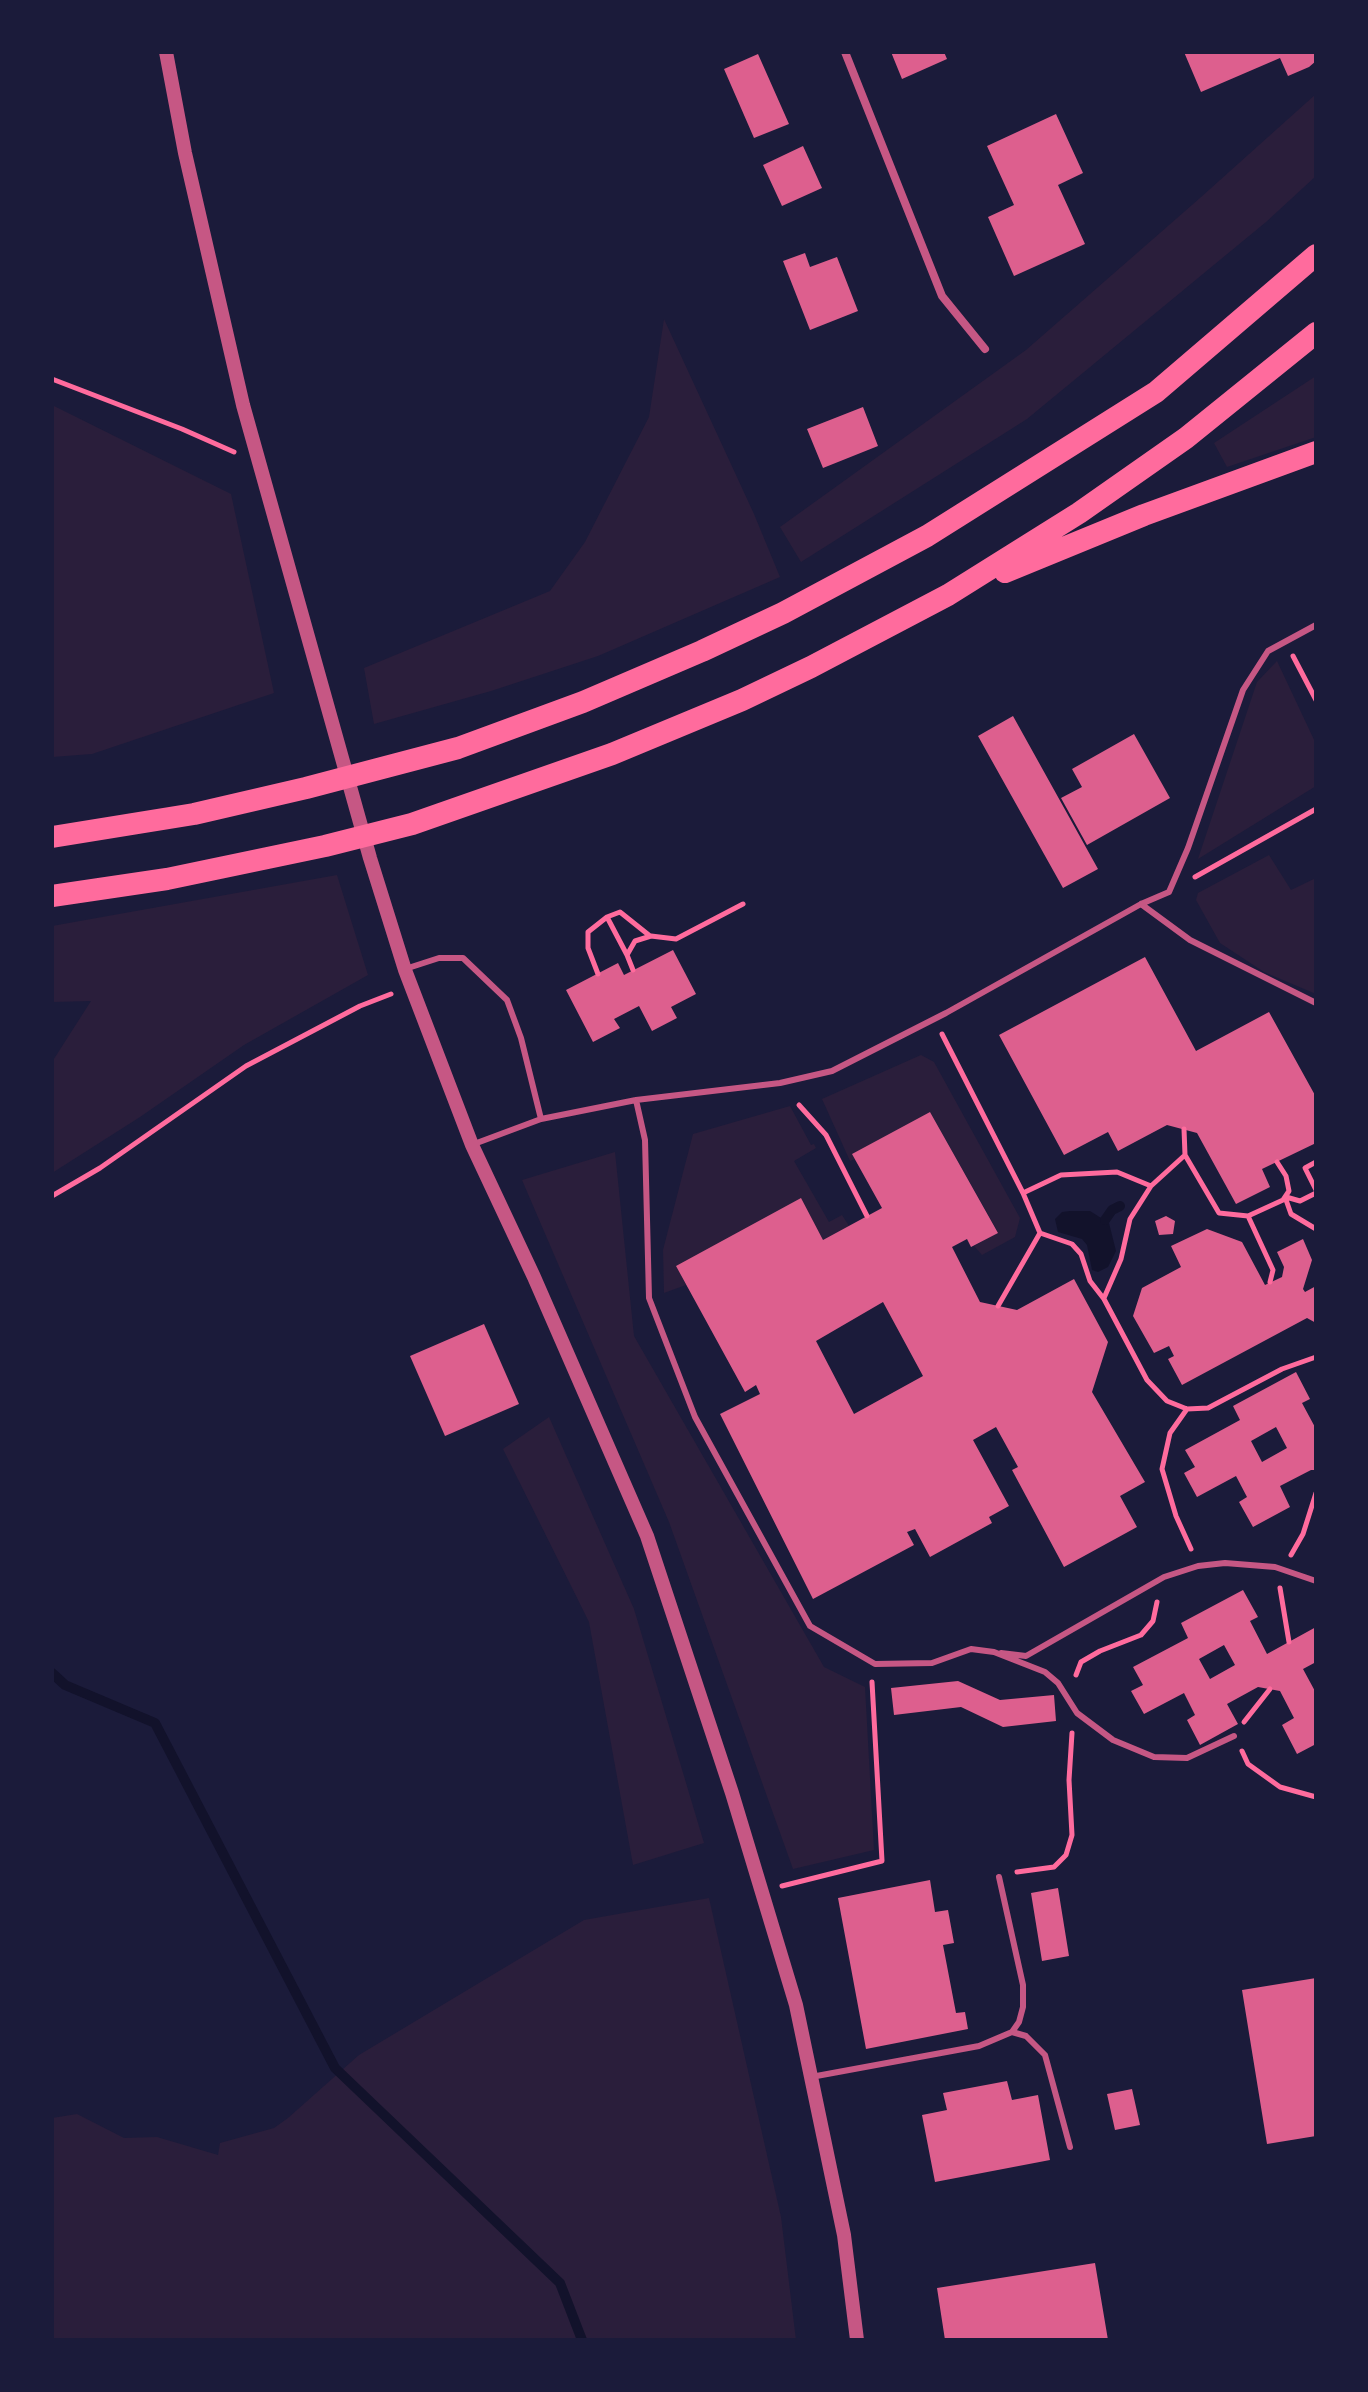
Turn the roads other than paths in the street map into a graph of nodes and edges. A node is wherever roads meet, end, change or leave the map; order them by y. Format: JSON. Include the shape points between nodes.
{"nodes":[{"id":1,"x":166,"y":52,"type":"edge"},
{"id":2,"x":845,"y":52,"type":"edge"},
{"id":3,"x":1316,"y":255,"type":"edge"},
{"id":4,"x":1316,"y":333,"type":"edge"},
{"id":5,"x":985,"y":349,"type":"dead end"},
{"id":6,"x":1316,"y":452,"type":"edge"},
{"id":7,"x":948,"y":595,"type":"junction"},
{"id":8,"x":1316,"y":625,"type":"edge"},
{"id":9,"x":52,"y":837,"type":"edge"},
{"id":10,"x":52,"y":896,"type":"edge"},
{"id":11,"x":1141,"y":904,"type":"junction"},
{"id":12,"x":405,"y":970,"type":"junction"},
{"id":13,"x":1316,"y":1003,"type":"edge"},
{"id":14,"x":636,"y":1100,"type":"junction"},
{"id":15,"x":541,"y":1119,"type":"junction"},
{"id":16,"x":472,"y":1145,"type":"junction"},
{"id":17,"x":1316,"y":1581,"type":"edge"},
{"id":18,"x":994,"y":1652,"type":"junction"},
{"id":19,"x":1234,"y":1736,"type":"road end"},
{"id":20,"x":999,"y":1877,"type":"road end"},
{"id":21,"x":1012,"y":2032,"type":"junction"},
{"id":22,"x":811,"y":2077,"type":"junction"},
{"id":23,"x":1070,"y":2147,"type":"dead end"},
{"id":24,"x":857,"y":2340,"type":"edge"}],
"edges":[{"from":1,"to":12,"type":"street","via":[[243,405]]},
{"from":2,"to":5,"type":"street","via":[[942,296]]},
{"from":3,"to":9,"type":"highway","via":[[1156,392],[927,536],[783,613],[583,702],[458,748],[194,814]]},
{"from":4,"to":7,"type":"highway","via":[[1186,438]]},
{"from":6,"to":7,"type":"highway"},
{"from":7,"to":10,"type":"highway","via":[[742,700],[612,754],[412,824],[167,879]]},
{"from":8,"to":11,"type":"lane","via":[[1268,651],[1243,690],[1169,892]]},
{"from":11,"to":13,"type":"lane","via":[[1190,940]]},
{"from":11,"to":14,"type":"lane","via":[[832,1071],[780,1083]]},
{"from":12,"to":15,"type":"lane","via":[[439,958],[463,958],[507,1000]]},
{"from":12,"to":16,"type":"street"},
{"from":14,"to":15,"type":"lane"},
{"from":14,"to":18,"type":"lane","via":[[645,1140],[649,1298],[695,1417],[810,1626],[875,1664],[932,1663],[971,1649]]},
{"from":15,"to":16,"type":"lane"},
{"from":16,"to":22,"type":"street","via":[[647,1536],[762,1891]]},
{"from":17,"to":18,"type":"lane","via":[[1275,1567],[1198,1566],[1157,1581],[1026,1656]]},
{"from":18,"to":19,"type":"lane","via":[[1045,1672],[1077,1713],[1113,1740],[1154,1757],[1187,1758]]},
{"from":20,"to":21,"type":"lane","via":[[1023,1985],[1023,2007]]},
{"from":21,"to":22,"type":"lane","via":[[979,2046]]},
{"from":21,"to":23,"type":"lane","via":[[1026,2036],[1045,2055]]},
{"from":22,"to":24,"type":"street","via":[[844,2235]]}]}
